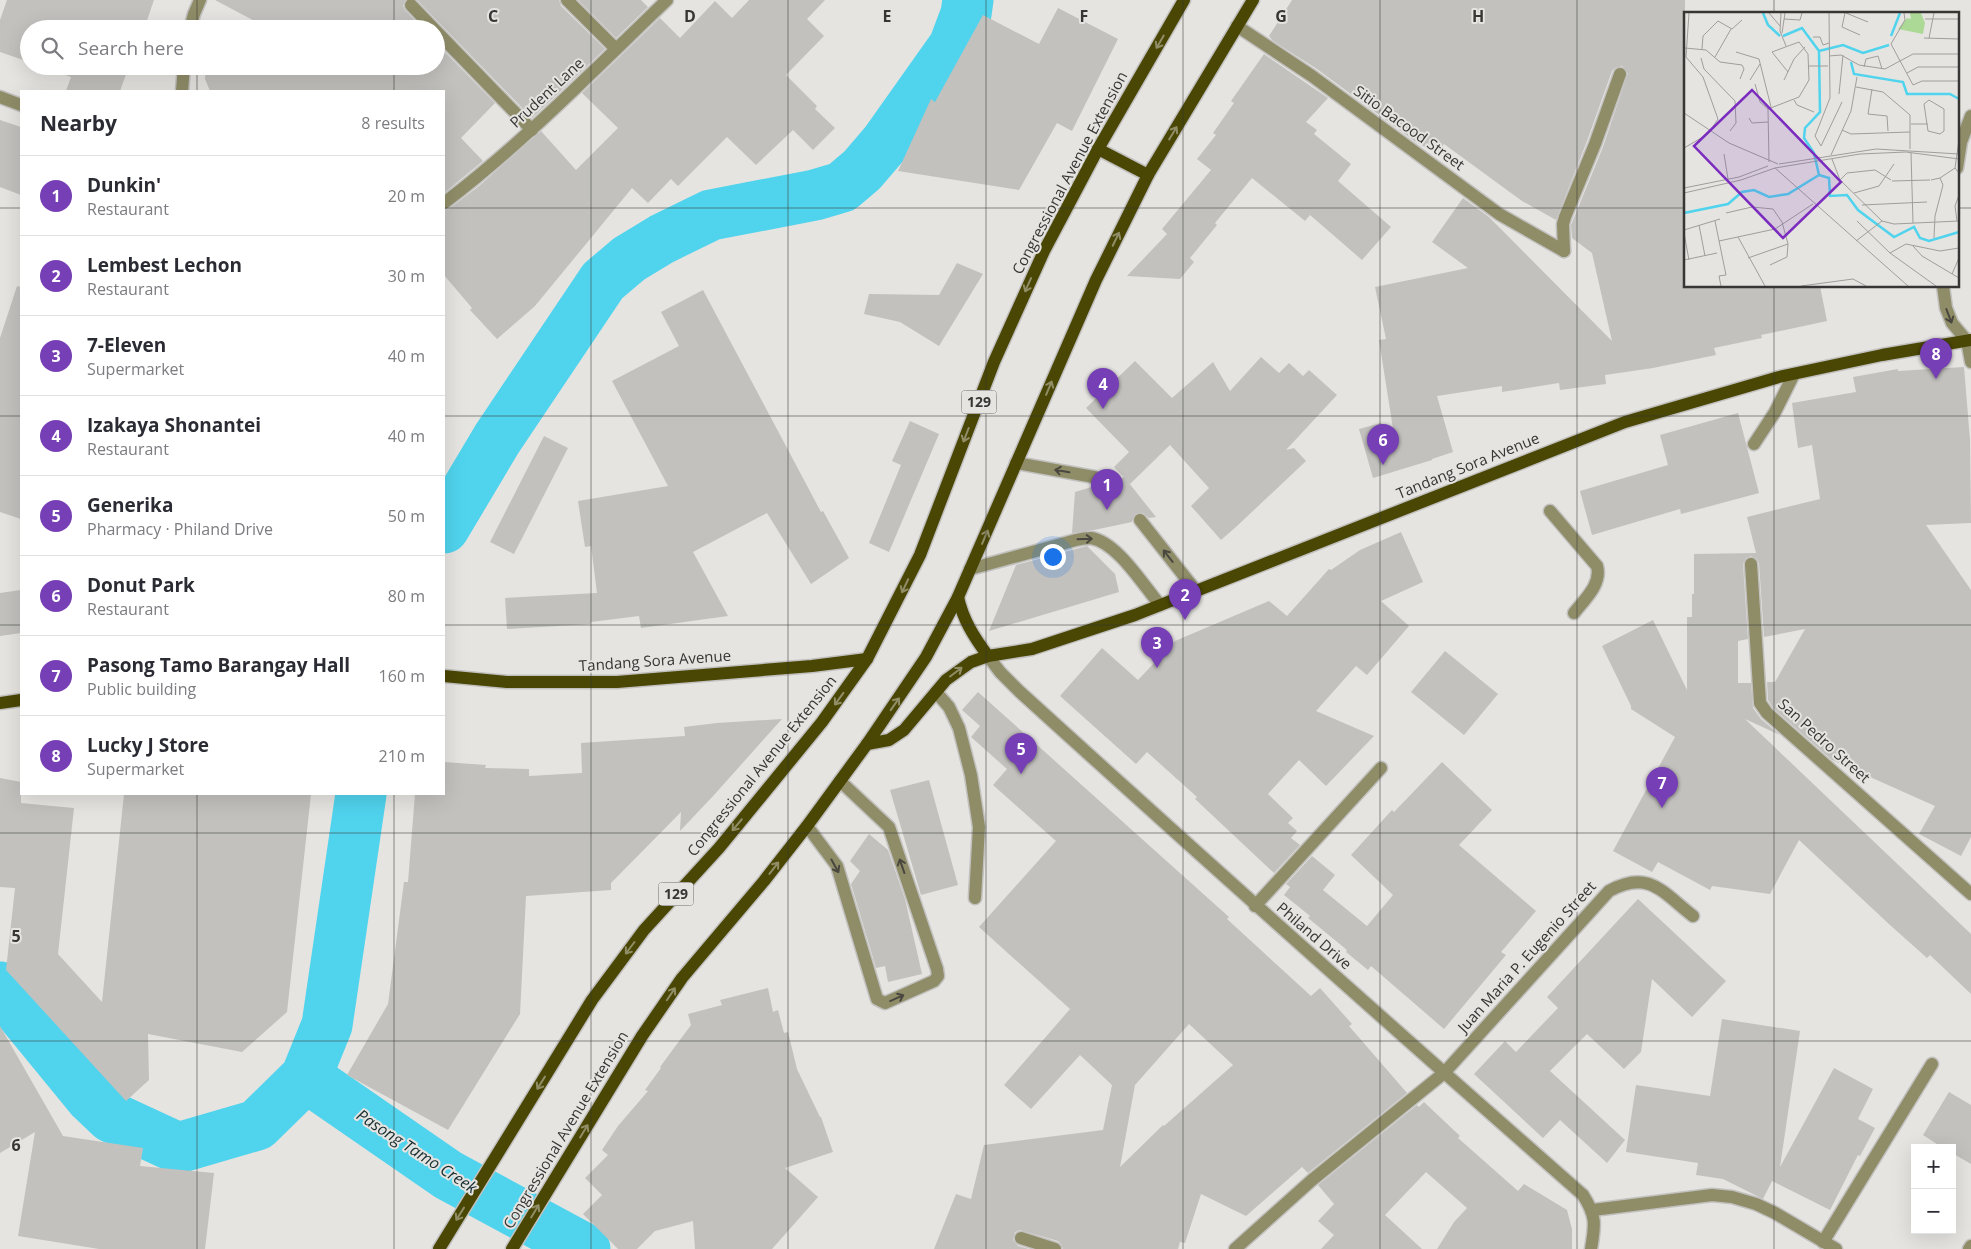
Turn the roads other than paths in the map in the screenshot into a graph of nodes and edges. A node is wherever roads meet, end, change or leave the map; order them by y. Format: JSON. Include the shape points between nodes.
{"nodes":[{"id":1,"x":200,"y":0,"type":"edge"},
{"id":2,"x":567,"y":0,"type":"edge"},
{"id":3,"x":667,"y":0,"type":"edge"},
{"id":4,"x":1184,"y":0,"type":"edge"},
{"id":5,"x":1253,"y":0,"type":"edge"},
{"id":6,"x":411,"y":5,"type":"dead end"},
{"id":7,"x":192,"y":20,"type":"edge"},
{"id":8,"x":425,"y":20,"type":"edge"},
{"id":9,"x":1237,"y":26,"type":"junction"},
{"id":10,"x":445,"y":40,"type":"edge"},
{"id":11,"x":616,"y":49,"type":"junction"},
{"id":12,"x":1620,"y":74,"type":"dead end"},
{"id":13,"x":183,"y":75,"type":"edge"},
{"id":14,"x":182,"y":90,"type":"edge"},
{"id":15,"x":0,"y":98,"type":"edge"},
{"id":16,"x":20,"y":105,"type":"edge"},
{"id":17,"x":1971,"y":116,"type":"edge"},
{"id":18,"x":532,"y":130,"type":"junction"},
{"id":19,"x":1098,"y":149,"type":"junction"},
{"id":20,"x":1958,"y":162,"type":"edge"},
{"id":21,"x":1148,"y":175,"type":"junction"},
{"id":22,"x":445,"y":202,"type":"edge"},
{"id":23,"x":1943,"y":288,"type":"edge"},
{"id":24,"x":1969,"y":340,"type":"edge"},
{"id":25,"x":1971,"y":362,"type":"edge"},
{"id":26,"x":1794,"y":374,"type":"junction"},
{"id":27,"x":1754,"y":444,"type":"dead end"},
{"id":28,"x":1016,"y":463,"type":"junction"},
{"id":29,"x":1108,"y":482,"type":"tunnel mouth"},
{"id":30,"x":1550,"y":511,"type":"dead end"},
{"id":31,"x":1140,"y":520,"type":"tunnel mouth"},
{"id":32,"x":1751,"y":564,"type":"dead end"},
{"id":33,"x":970,"y":569,"type":"junction"},
{"id":34,"x":1196,"y":591,"type":"junction"},
{"id":35,"x":958,"y":598,"type":"junction"},
{"id":36,"x":1160,"y":605,"type":"junction"},
{"id":37,"x":1574,"y":613,"type":"dead end"},
{"id":38,"x":988,"y":656,"type":"junction"},
{"id":39,"x":867,"y":659,"type":"junction"},
{"id":40,"x":445,"y":676,"type":"edge"},
{"id":41,"x":936,"y":692,"type":"junction"},
{"id":42,"x":20,"y":700,"type":"edge"},
{"id":43,"x":0,"y":703,"type":"edge"},
{"id":44,"x":867,"y":744,"type":"junction"},
{"id":45,"x":1381,"y":768,"type":"dead end"},
{"id":46,"x":840,"y":781,"type":"junction"},
{"id":47,"x":807,"y":826,"type":"junction"},
{"id":48,"x":1971,"y":894,"type":"edge"},
{"id":49,"x":975,"y":898,"type":"dead end"},
{"id":50,"x":1255,"y":906,"type":"junction"},
{"id":51,"x":1694,"y":916,"type":"dead end"},
{"id":52,"x":1932,"y":1064,"type":"dead end"},
{"id":53,"x":1444,"y":1073,"type":"junction"},
{"id":54,"x":1593,"y":1210,"type":"junction"},
{"id":55,"x":1021,"y":1238,"type":"dead end"},
{"id":56,"x":1823,"y":1242,"type":"junction"},
{"id":57,"x":1971,"y":1246,"type":"edge"},
{"id":58,"x":439,"y":1249,"type":"edge"},
{"id":59,"x":512,"y":1249,"type":"edge"},
{"id":60,"x":1055,"y":1249,"type":"edge"},
{"id":61,"x":1235,"y":1249,"type":"edge"},
{"id":62,"x":1591,"y":1249,"type":"edge"},
{"id":63,"x":1836,"y":1249,"type":"edge"},
{"id":64,"x":1969,"y":1249,"type":"edge"}],
"edges":[{"from":1,"to":7,"type":"street"},
{"from":2,"to":11,"type":"street"},
{"from":3,"to":11,"type":"street","name":"Prudent Lane"},
{"from":4,"to":19,"type":"main road","name":"Congressional Avenue Extension","number":"129","one_way":true},
{"from":5,"to":9,"type":"main road","name":"Congressional Avenue Extension"},
{"from":6,"to":8,"type":"street"},
{"from":9,"to":12,"type":"street","name":"Sitio Bacood Street","via":[[1312,76],[1498,214],[1564,250],[1564,217]]},
{"from":21,"to":9,"type":"main road","name":"Congressional Avenue Extension","one_way":true},
{"from":10,"to":18,"type":"street"},
{"from":11,"to":18,"type":"street","name":"Prudent Lane"},
{"from":13,"to":14,"type":"street"},
{"from":15,"to":16,"type":"street"},
{"from":17,"to":20,"type":"street"},
{"from":18,"to":22,"type":"street","name":"Prudent Lane"},
{"from":19,"to":21,"type":"main road"},
{"from":19,"to":39,"type":"main road","name":"Congressional Avenue Extension","number":"129","one_way":true,"via":[[1040,260],[994,362],[920,554]]},
{"from":28,"to":21,"type":"main road","name":"Congressional Avenue Extension","one_way":true,"via":[[1096,280]]},
{"from":23,"to":24,"type":"street","one_way":true,"via":[[1952,323]]},
{"from":24,"to":25,"type":"street"},
{"from":24,"to":26,"type":"main road","name":"Tandang Sora Avenue"},
{"from":26,"to":27,"type":"street"},
{"from":26,"to":34,"type":"main road","name":"Tandang Sora Avenue","via":[[1625,422]]},
{"from":29,"to":28,"type":"street","one_way":true,"via":[[1094,476]]},
{"from":33,"to":28,"type":"main road","name":"Congressional Avenue Extension","one_way":true},
{"from":30,"to":37,"type":"street","via":[[1596,566],[1599,575]]},
{"from":34,"to":31,"type":"street","one_way":true},
{"from":32,"to":48,"type":"street","name":"San Pedro Street","via":[[1760,702],[1767,713]]},
{"from":33,"to":35,"type":"main road","name":"Congressional Avenue Extension"},
{"from":33,"to":36,"type":"street","one_way":true,"via":[[1090,538],[1104,542],[1115,551]]},
{"from":34,"to":36,"type":"main road","name":"Tandang Sora Avenue"},
{"from":35,"to":38,"type":"main road","via":[[966,623]]},
{"from":44,"to":35,"type":"main road","name":"Congressional Avenue Extension","one_way":true,"via":[[926,657]]},
{"from":36,"to":38,"type":"main road","name":"Tandang Sora Avenue","via":[[1032,649]]},
{"from":41,"to":38,"type":"main road","name":"Tandang Sora Avenue","one_way":true,"via":[[958,670]]},
{"from":38,"to":50,"type":"street","name":"Philand Drive","via":[[1019,692]]},
{"from":39,"to":40,"type":"main road","name":"Tandang Sora Avenue","via":[[617,682],[507,682]]},
{"from":39,"to":58,"type":"main road","name":"Congressional Avenue Extension","number":"129","one_way":true,"via":[[822,722],[718,848],[638,938],[592,1000]]},
{"from":41,"to":44,"type":"main road","name":"Tandang Sora Avenue","via":[[898,735]]},
{"from":41,"to":49,"type":"street","via":[[949,707],[959,728],[971,774],[979,827]]},
{"from":42,"to":43,"type":"main road"},
{"from":44,"to":46,"type":"main road","name":"Congressional Avenue Extension"},
{"from":45,"to":50,"type":"street"},
{"from":46,"to":47,"type":"main road","name":"Congressional Avenue Extension"},
{"from":47,"to":46,"type":"street","one_way":true,"via":[[837,866],[877,999],[885,1003],[934,981],[938,976],[937,969],[889,827]]},
{"from":59,"to":47,"type":"main road","name":"Congressional Avenue Extension","one_way":true,"via":[[642,1036],[682,978]]},
{"from":50,"to":53,"type":"street","name":"Philand Drive"},
{"from":51,"to":53,"type":"street","name":"Juan Maria P. Eugenio Street","via":[[1650,883],[1623,883],[1608,891]]},
{"from":52,"to":56,"type":"street"},
{"from":53,"to":54,"type":"street","name":"Philand Drive","via":[[1583,1196]]},
{"from":53,"to":61,"type":"street","name":"Juan Maria P. Eugenio Street","via":[[1312,1180]]},
{"from":54,"to":56,"type":"street","via":[[1712,1195],[1732,1197],[1776,1213]]},
{"from":54,"to":62,"type":"street","via":[[1596,1224]]},
{"from":55,"to":60,"type":"street"},
{"from":56,"to":63,"type":"street"},
{"from":57,"to":64,"type":"street"}]}
